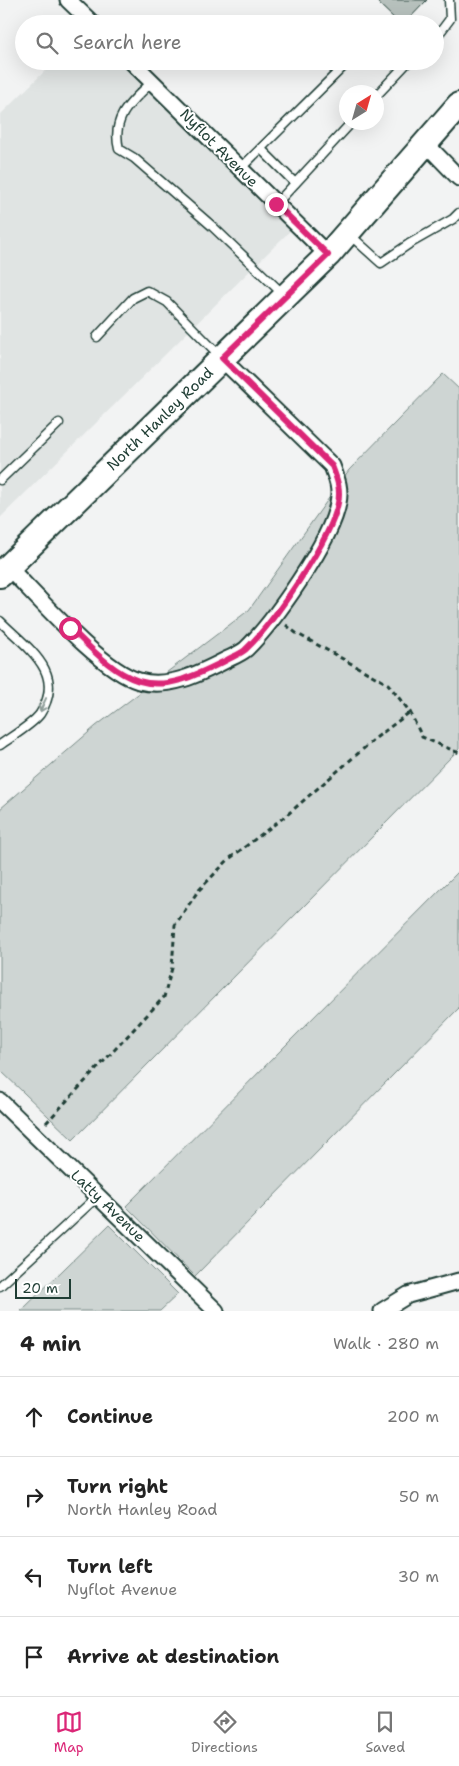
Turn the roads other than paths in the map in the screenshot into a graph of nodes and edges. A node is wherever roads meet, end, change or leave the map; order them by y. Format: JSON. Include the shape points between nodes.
{"nodes":[{"id":1,"x":68,"y":0,"type":"edge"},
{"id":2,"x":449,"y":0,"type":"edge"},
{"id":3,"x":84,"y":15,"type":"edge"},
{"id":4,"x":444,"y":27,"type":"edge"},
{"id":5,"x":140,"y":70,"type":"edge"},
{"id":6,"x":340,"y":70,"type":"edge"},
{"id":7,"x":401,"y":70,"type":"edge"},
{"id":8,"x":152,"y":82,"type":"junction"},
{"id":9,"x":384,"y":88,"type":"edge"},
{"id":10,"x":459,"y":105,"type":"edge"},
{"id":11,"x":345,"y":130,"type":"edge"},
{"id":12,"x":426,"y":144,"type":"junction"},
{"id":13,"x":261,"y":149,"type":"junction"},
{"id":14,"x":240,"y":169,"type":"junction"},
{"id":15,"x":459,"y":178,"type":"edge"},
{"id":16,"x":296,"y":183,"type":"junction"},
{"id":17,"x":276,"y":204,"type":"junction"},
{"id":18,"x":459,"y":213,"type":"edge"},
{"id":19,"x":347,"y":233,"type":"junction"},
{"id":20,"x":328,"y":255,"type":"junction"},
{"id":21,"x":285,"y":297,"type":"junction"},
{"id":22,"x":97,"y":337,"type":"dead end"},
{"id":23,"x":222,"y":358,"type":"junction"},
{"id":24,"x":59,"y":423,"type":"dead end"},
{"id":25,"x":0,"y":480,"type":"edge"},
{"id":26,"x":4,"y":571,"type":"edge"},
{"id":27,"x":1,"y":625,"type":"edge"},
{"id":28,"x":0,"y":745,"type":"edge"},
{"id":29,"x":0,"y":1101,"type":"edge"},
{"id":30,"x":98,"y":1196,"type":"junction"},
{"id":31,"x":459,"y":1281,"type":"edge"},
{"id":32,"x":0,"y":1286,"type":"edge"},
{"id":33,"x":216,"y":1311,"type":"edge"},
{"id":34,"x":382,"y":1311,"type":"edge"}],
"edges":[{"from":1,"to":3,"type":"street"},
{"from":2,"to":4,"type":"lane","via":[[450,19]]},
{"from":5,"to":8,"type":"street","name":"Nyflot Avenue"},
{"from":6,"to":13,"type":"lane"},
{"from":7,"to":9,"type":"lane"},
{"from":8,"to":14,"type":"street","name":"Nyflot Avenue"},
{"from":8,"to":21,"type":"lane","via":[[119,119],[116,136],[119,149],[134,158],[212,226]]},
{"from":10,"to":12,"type":"main road","name":"North Hanley Road"},
{"from":11,"to":16,"type":"lane"},
{"from":12,"to":15,"type":"street"},
{"from":12,"to":19,"type":"main road","name":"North Hanley Road"},
{"from":13,"to":14,"type":"lane"},
{"from":13,"to":16,"type":"lane"},
{"from":14,"to":17,"type":"street","name":"Nyflot Avenue"},
{"from":16,"to":17,"type":"lane"},
{"from":17,"to":20,"type":"street","name":"Nyflot Avenue"},
{"from":18,"to":19,"type":"lane","via":[[453,220],[381,263]]},
{"from":19,"to":20,"type":"main road","name":"North Hanley Road"},
{"from":20,"to":21,"type":"main road","name":"North Hanley Road"},
{"from":21,"to":23,"type":"main road","name":"North Hanley Road"},
{"from":22,"to":23,"type":"lane","via":[[133,298],[147,291],[167,302]]},
{"from":23,"to":26,"type":"main road","name":"North Hanley Road"},
{"from":23,"to":26,"type":"street","via":[[332,466],[339,485],[338,504],[321,547],[274,616],[244,651],[199,674],[163,684],[139,681],[112,667]]},
{"from":24,"to":25,"type":"lane"},
{"from":27,"to":28,"type":"lane","one_way":true,"via":[[40,660],[49,676],[49,694],[39,715]]},
{"from":29,"to":30,"type":"street","name":"Latty Avenue"},
{"from":30,"to":32,"type":"lane"},
{"from":30,"to":33,"type":"street","name":"Latty Avenue"},
{"from":31,"to":34,"type":"street","via":[[408,1296]]}]}
